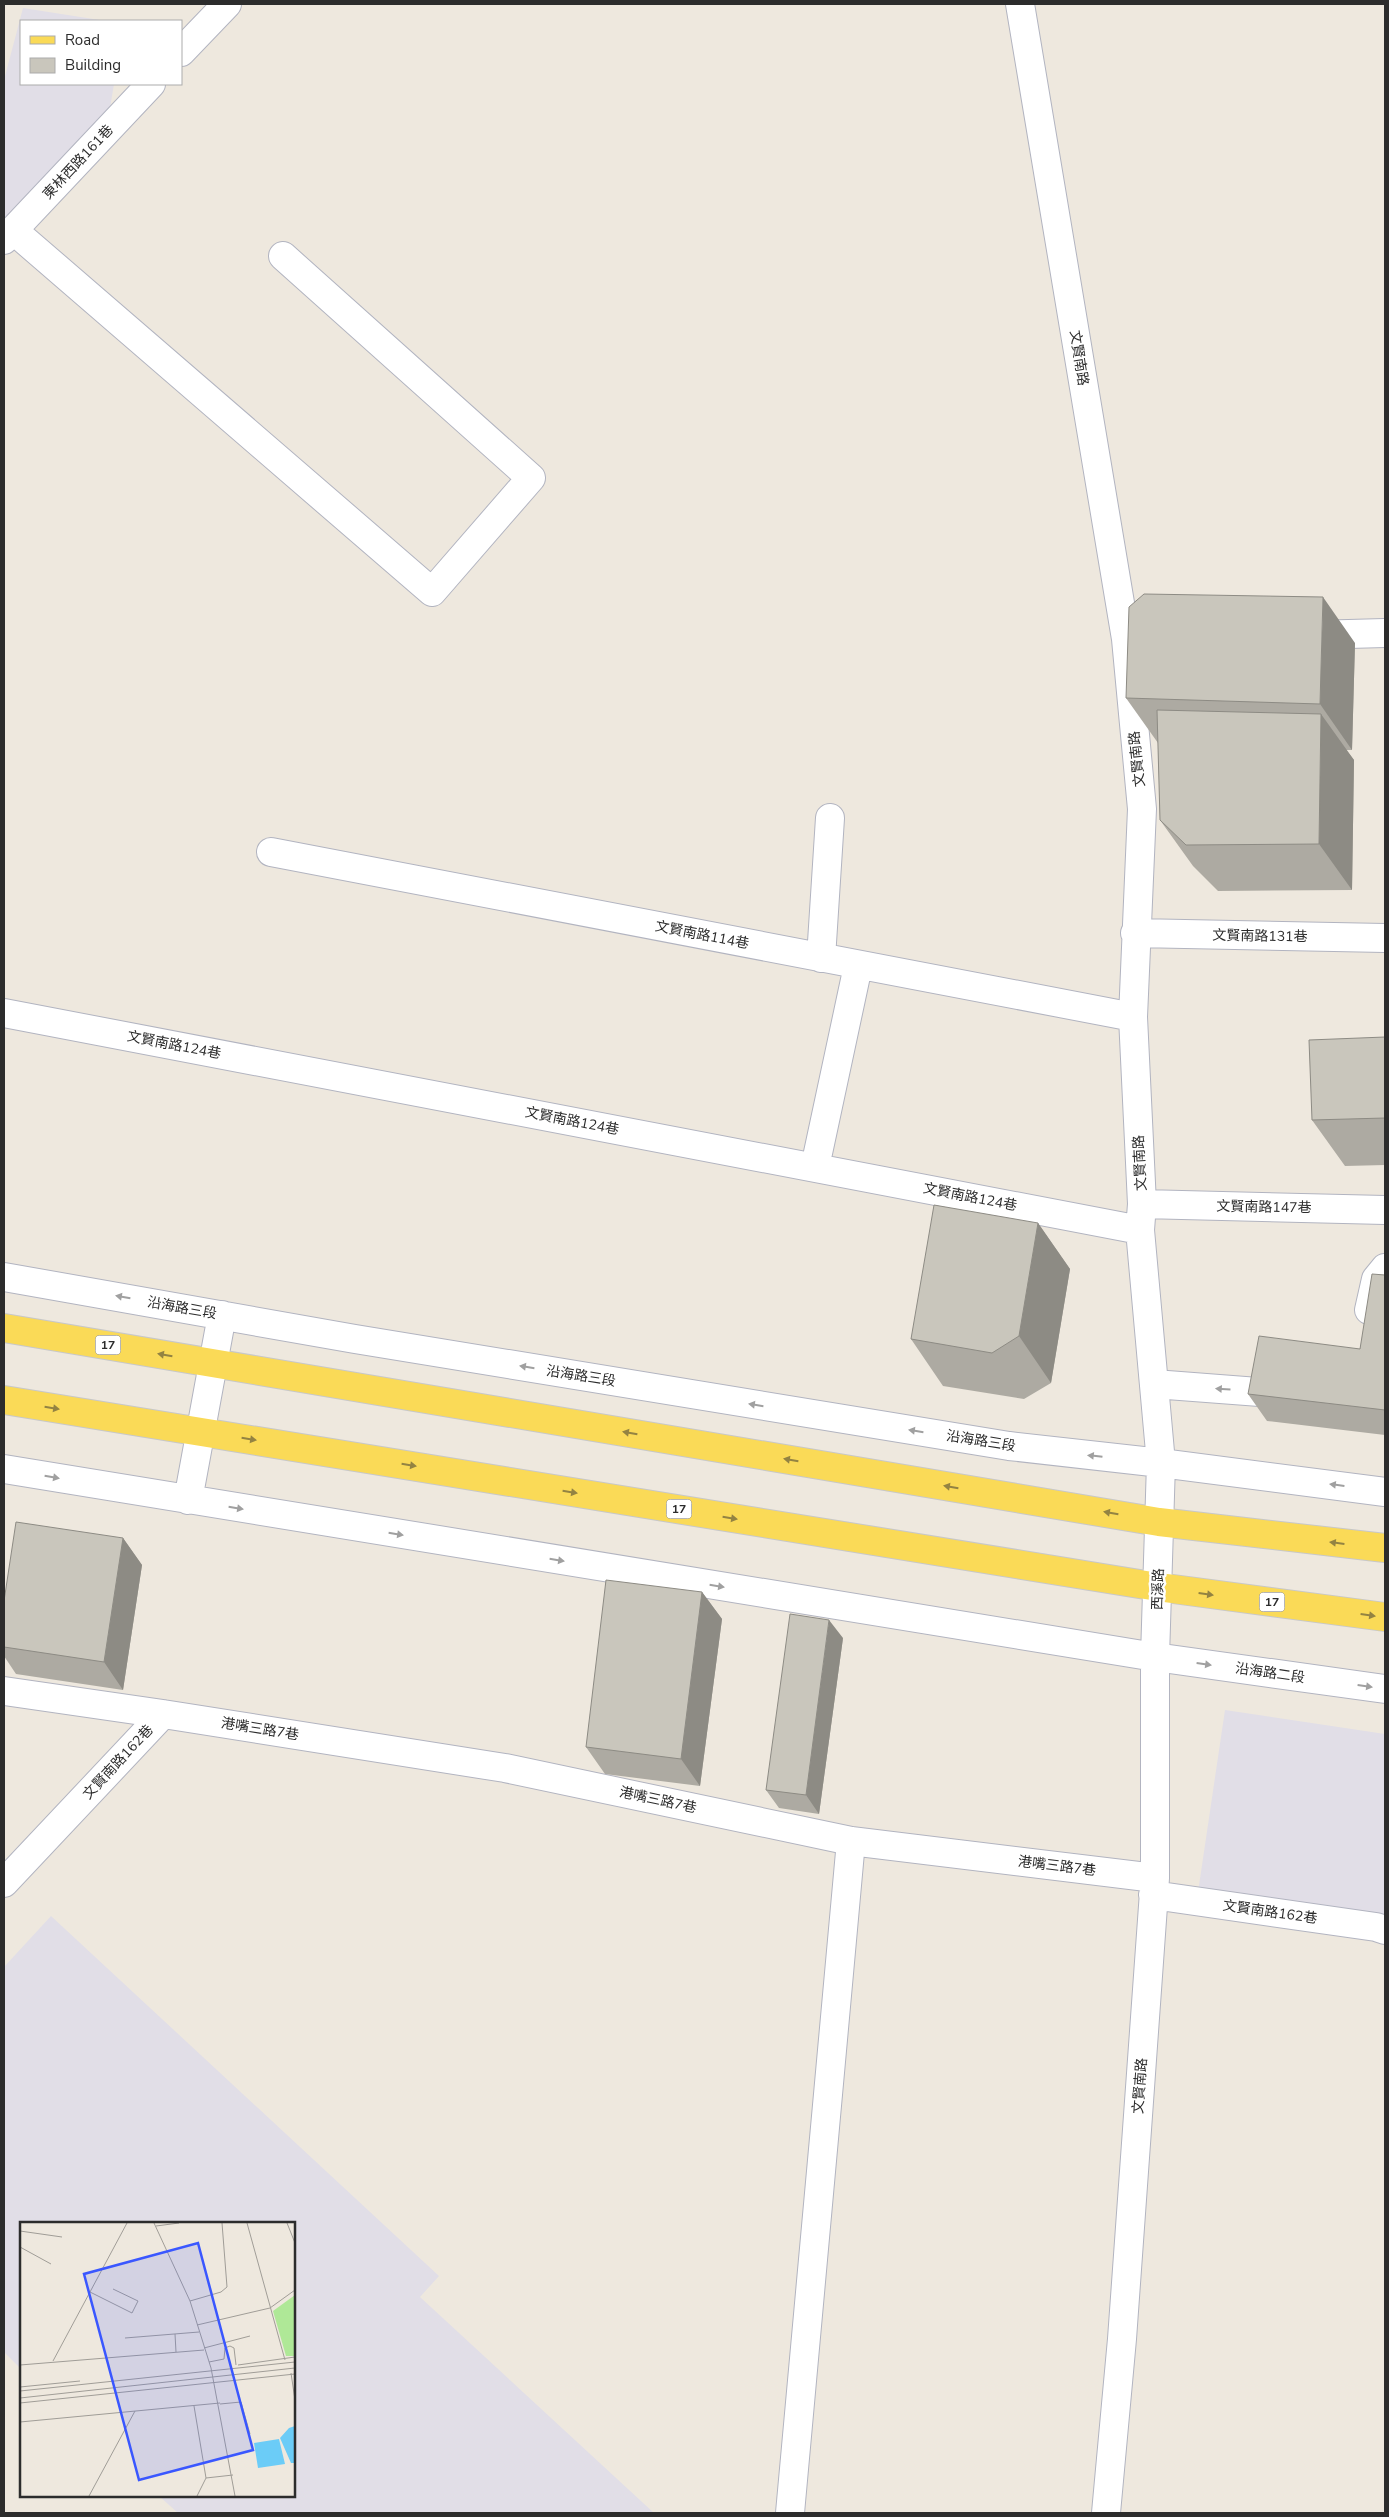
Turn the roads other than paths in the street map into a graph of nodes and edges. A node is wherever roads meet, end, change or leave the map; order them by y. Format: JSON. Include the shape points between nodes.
{"nodes":[{"id":1,"x":227,"y":4,"type":"edge"},
{"id":2,"x":1020,"y":4,"type":"edge"},
{"id":3,"x":182,"y":51,"type":"edge"},
{"id":4,"x":150,"y":85,"type":"edge"},
{"id":5,"x":9,"y":235,"type":"edge"},
{"id":6,"x":283,"y":256,"type":"dead end"},
{"id":7,"x":1385,"y":633,"type":"edge"},
{"id":8,"x":1285,"y":635,"type":"edge"},
{"id":9,"x":1156,"y":638,"type":"edge"},
{"id":10,"x":1126,"y":639,"type":"junction"},
{"id":11,"x":830,"y":818,"type":"dead end"},
{"id":12,"x":271,"y":852,"type":"dead end"},
{"id":13,"x":1135,"y":933,"type":"junction"},
{"id":14,"x":1385,"y":938,"type":"edge"},
{"id":15,"x":821,"y":958,"type":"junction"},
{"id":16,"x":858,"y":966,"type":"junction"},
{"id":17,"x":4,"y":1012,"type":"edge"},
{"id":18,"x":1133,"y":1017,"type":"junction"},
{"id":19,"x":815,"y":1167,"type":"junction"},
{"id":20,"x":1385,"y":1210,"type":"edge"},
{"id":21,"x":1141,"y":1217,"type":"junction"},
{"id":22,"x":1385,"y":1268,"type":"edge"},
{"id":23,"x":4,"y":1276,"type":"edge"},
{"id":24,"x":222,"y":1315,"type":"junction"},
{"id":25,"x":4,"y":1328,"type":"edge"},
{"id":26,"x":1365,"y":1335,"type":"edge"},
{"id":27,"x":213,"y":1363,"type":"junction"},
{"id":28,"x":1154,"y":1384,"type":"junction"},
{"id":29,"x":1313,"y":1397,"type":"edge"},
{"id":30,"x":4,"y":1400,"type":"edge"},
{"id":31,"x":201,"y":1432,"type":"junction"},
{"id":32,"x":1160,"y":1463,"type":"junction"},
{"id":33,"x":4,"y":1469,"type":"edge"},
{"id":34,"x":1385,"y":1492,"type":"edge"},
{"id":35,"x":188,"y":1500,"type":"junction"},
{"id":36,"x":1159,"y":1522,"type":"junction"},
{"id":37,"x":1385,"y":1548,"type":"edge"},
{"id":38,"x":1158,"y":1587,"type":"junction"},
{"id":39,"x":1385,"y":1618,"type":"edge"},
{"id":40,"x":1155,"y":1657,"type":"junction"},
{"id":41,"x":1385,"y":1689,"type":"edge"},
{"id":42,"x":4,"y":1691,"type":"edge"},
{"id":43,"x":163,"y":1714,"type":"junction"},
{"id":44,"x":851,"y":1841,"type":"junction"},
{"id":45,"x":4,"y":1884,"type":"edge"},
{"id":46,"x":1154,"y":1887,"type":"junction"},
{"id":47,"x":1385,"y":1930,"type":"edge"},
{"id":48,"x":790,"y":2513,"type":"edge"},
{"id":49,"x":1106,"y":2513,"type":"edge"}],
"edges":[{"from":1,"to":3,"type":"street"},
{"from":2,"to":10,"type":"street","name":"文賢南路"},
{"from":4,"to":5,"type":"street","name":"東林西路161巷"},
{"from":5,"to":6,"type":"street","via":[[432,592],[531,478]]},
{"from":7,"to":8,"type":"street"},
{"from":9,"to":10,"type":"street"},
{"from":10,"to":13,"type":"street","name":"文賢南路","via":[[1142,809]]},
{"from":11,"to":15,"type":"street"},
{"from":12,"to":15,"type":"street","name":"文賢南路114巷"},
{"from":13,"to":14,"type":"street","name":"文賢南路131巷"},
{"from":13,"to":18,"type":"street","name":"文賢南路"},
{"from":15,"to":16,"type":"street","name":"文賢南路114巷"},
{"from":16,"to":18,"type":"street","name":"文賢南路114巷"},
{"from":16,"to":19,"type":"street"},
{"from":17,"to":19,"type":"street","name":"文賢南路124巷"},
{"from":18,"to":21,"type":"street","name":"文賢南路"},
{"from":19,"to":21,"type":"street","name":"文賢南路124巷"},
{"from":20,"to":21,"type":"street","name":"文賢南路147巷"},
{"from":21,"to":28,"type":"street","name":"文賢南路"},
{"from":22,"to":26,"type":"street","via":[[1372,1289]]},
{"from":24,"to":23,"type":"street","name":"沿海路三段","one_way":true},
{"from":24,"to":27,"type":"street"},
{"from":32,"to":24,"type":"street","name":"沿海路三段","one_way":true,"via":[[1009,1446]]},
{"from":27,"to":25,"type":"main road","number":"17","one_way":true},
{"from":27,"to":31,"type":"street"},
{"from":36,"to":27,"type":"main road","number":"17","one_way":true},
{"from":29,"to":28,"type":"street","one_way":true},
{"from":28,"to":32,"type":"street","name":"文賢南路"},
{"from":30,"to":31,"type":"main road","number":"17","one_way":true},
{"from":31,"to":35,"type":"street"},
{"from":31,"to":38,"type":"main road","number":"17","one_way":true},
{"from":34,"to":32,"type":"street","one_way":true},
{"from":32,"to":36,"type":"street","name":"文賢南路"},
{"from":33,"to":35,"type":"street","one_way":true},
{"from":35,"to":40,"type":"street","one_way":true},
{"from":37,"to":36,"type":"main road","number":"17","one_way":true},
{"from":36,"to":38,"type":"street","name":"西溪路"},
{"from":38,"to":39,"type":"main road","number":"17","one_way":true},
{"from":38,"to":40,"type":"street","name":"西溪路"},
{"from":40,"to":41,"type":"street","name":"沿海路二段","one_way":true},
{"from":40,"to":46,"type":"street","name":"文賢南路"},
{"from":42,"to":43,"type":"street","name":"文賢南路162巷"},
{"from":43,"to":44,"type":"street","name":"港嘴三路7巷","via":[[505,1768]]},
{"from":43,"to":45,"type":"street","name":"文賢南路162巷"},
{"from":44,"to":46,"type":"street","name":"港嘴三路7巷"},
{"from":44,"to":48,"type":"street"},
{"from":46,"to":47,"type":"street","name":"文賢南路162巷"},
{"from":46,"to":49,"type":"street","name":"文賢南路","via":[[1122,2339]]}]}
